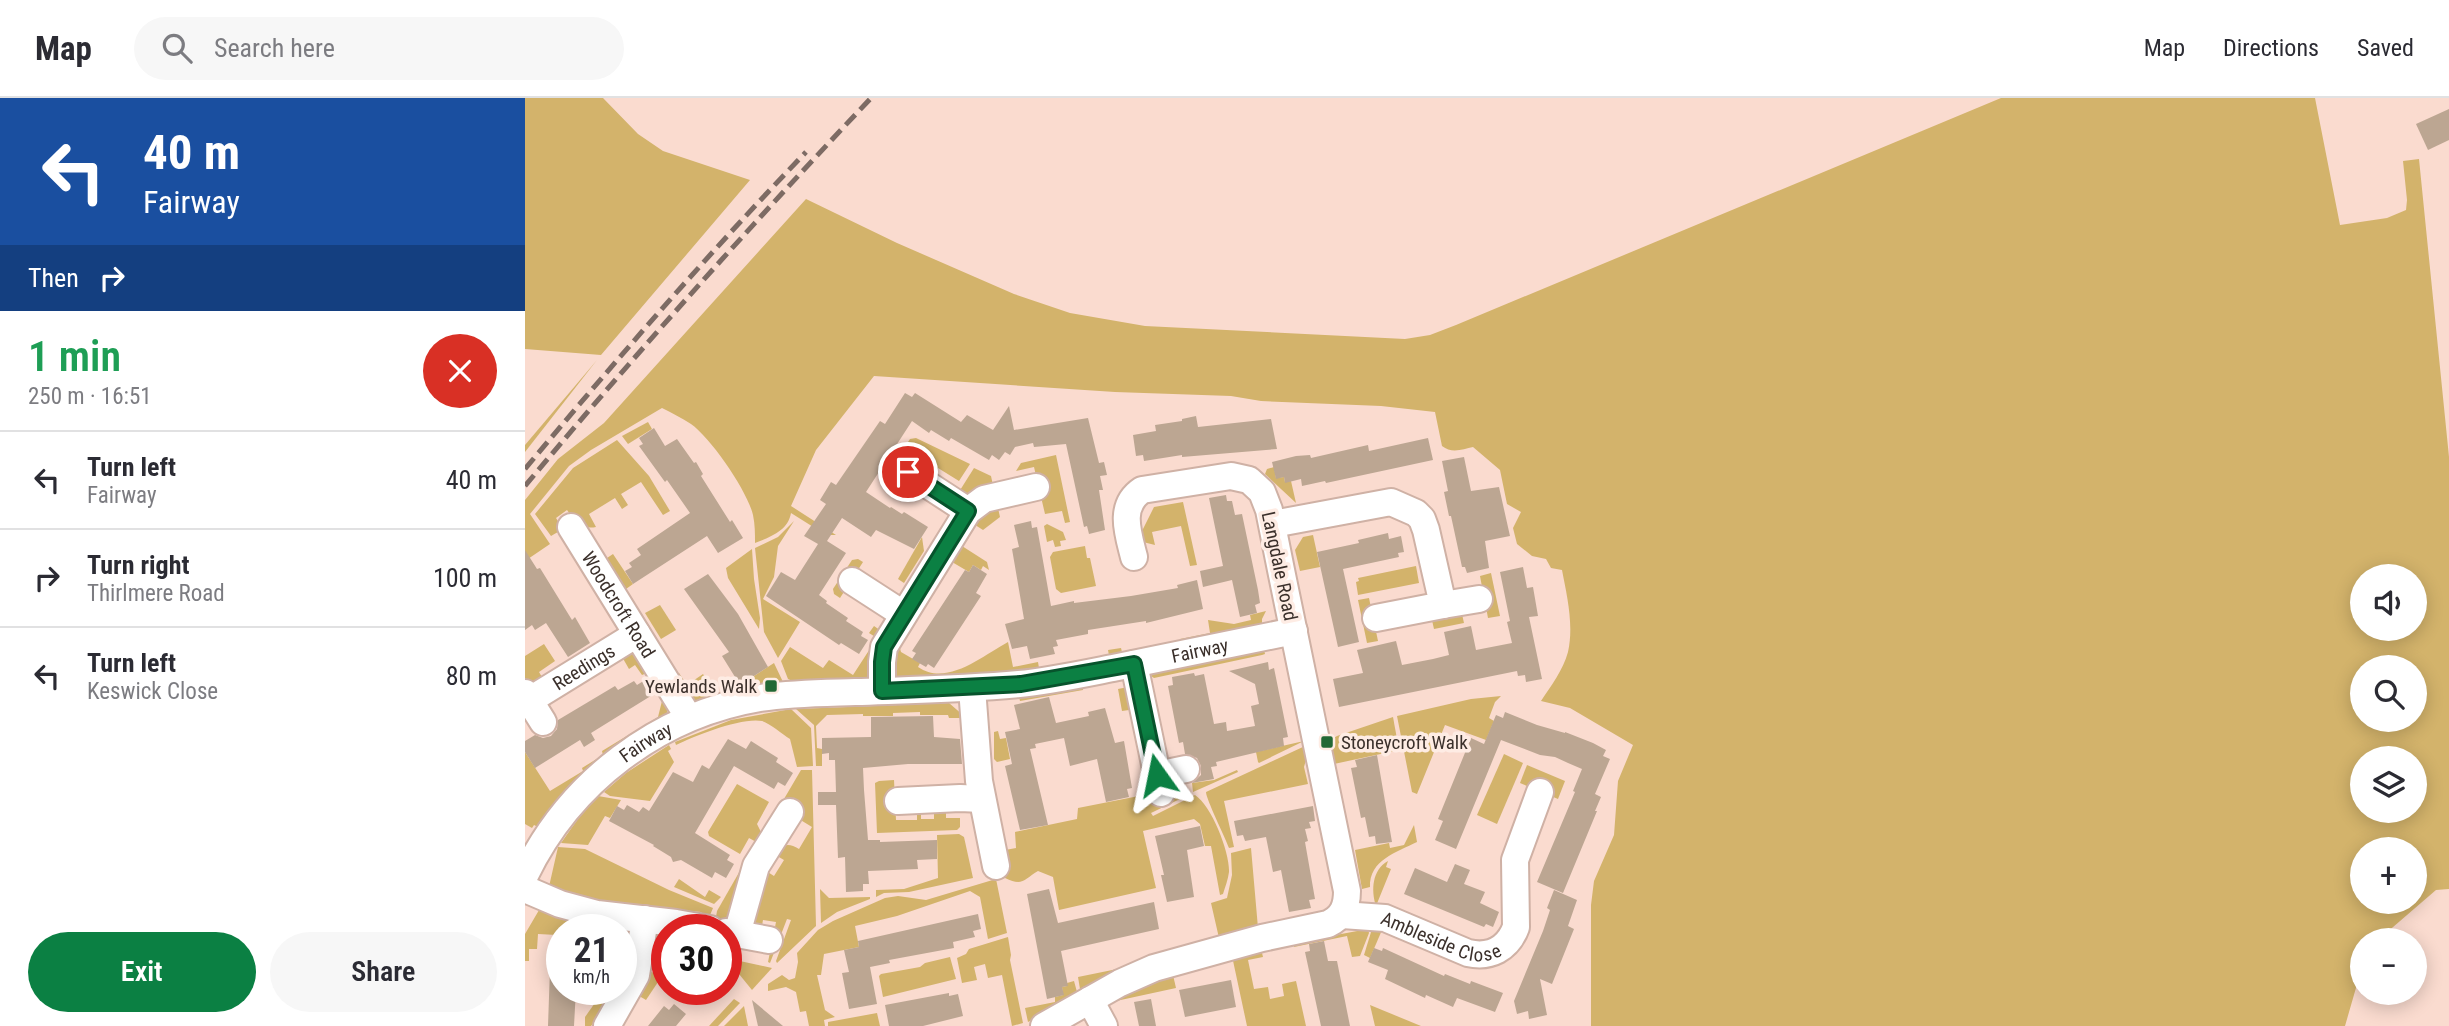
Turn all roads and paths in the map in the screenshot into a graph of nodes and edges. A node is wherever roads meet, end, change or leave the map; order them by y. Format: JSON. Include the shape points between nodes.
{"nodes":[{"id":1,"x":908,"y":472,"type":"dead end"},
{"id":2,"x":1036,"y":487,"type":"dead end"},
{"id":3,"x":968,"y":511,"type":"junction"},
{"id":4,"x":1273,"y":524,"type":"junction"},
{"id":5,"x":571,"y":527,"type":"dead end"},
{"id":6,"x":1134,"y":557,"type":"dead end"},
{"id":7,"x":852,"y":581,"type":"dead end"},
{"id":8,"x":1479,"y":598,"type":"dead end"},
{"id":9,"x":1443,"y":605,"type":"junction"},
{"id":10,"x":903,"y":614,"type":"junction"},
{"id":11,"x":1375,"y":618,"type":"dead end"},
{"id":12,"x":1294,"y":631,"type":"junction"},
{"id":13,"x":637,"y":634,"type":"junction"},
{"id":14,"x":1134,"y":664,"type":"junction"},
{"id":15,"x":972,"y":688,"type":"junction"},
{"id":16,"x":882,"y":691,"type":"junction"},
{"id":17,"x":533,"y":705,"type":"edge"},
{"id":18,"x":689,"y":718,"type":"junction"},
{"id":19,"x":1186,"y":769,"type":"dead end"},
{"id":20,"x":1540,"y":792,"type":"dead end"},
{"id":21,"x":982,"y":799,"type":"junction"},
{"id":22,"x":898,"y":801,"type":"dead end"},
{"id":23,"x":790,"y":812,"type":"dead end"},
{"id":24,"x":996,"y":866,"type":"dead end"},
{"id":25,"x":525,"y":875,"type":"edge"},
{"id":26,"x":525,"y":889,"type":"edge"},
{"id":27,"x":738,"y":914,"type":"edge"},
{"id":28,"x":1342,"y":915,"type":"junction"},
{"id":29,"x":645,"y":919,"type":"junction"},
{"id":30,"x":651,"y":920,"type":"edge"},
{"id":31,"x":742,"y":935,"type":"edge"},
{"id":32,"x":769,"y":940,"type":"dead end"},
{"id":33,"x":1090,"y":1000,"type":"junction"},
{"id":34,"x":607,"y":1026,"type":"edge"},
{"id":35,"x":1044,"y":1026,"type":"edge"},
{"id":36,"x":1104,"y":1026,"type":"edge"}],
"edges":[{"from":1,"to":3,"type":"street"},
{"from":2,"to":3,"type":"street","via":[[984,499]]},
{"from":3,"to":10,"type":"street"},
{"from":4,"to":6,"type":"street","name":"Langdale Road","via":[[1262,492],[1249,480],[1220,477],[1147,489],[1135,495],[1127,512]]},
{"from":4,"to":9,"type":"street","via":[[1381,502],[1410,508],[1426,530]]},
{"from":4,"to":12,"type":"street","name":"Langdale Road"},
{"from":5,"to":13,"type":"street","name":"Woodcroft Road"},
{"from":7,"to":10,"type":"street"},
{"from":8,"to":9,"type":"street"},
{"from":9,"to":11,"type":"street"},
{"from":10,"to":16,"type":"street","via":[[884,647]]},
{"from":12,"to":14,"type":"street","name":"Fairway"},
{"from":12,"to":28,"type":"street","via":[[1347,891]]},
{"from":13,"to":17,"type":"street","name":"Reedings"},
{"from":13,"to":18,"type":"street","name":"Woodcroft Road"},
{"from":14,"to":15,"type":"street","name":"Fairway"},
{"from":14,"to":19,"type":"street","via":[[1159,784]]},
{"from":15,"to":16,"type":"street","name":"Fairway"},
{"from":15,"to":21,"type":"street"},
{"from":16,"to":18,"type":"street","name":"Fairway","via":[[762,698]]},
{"from":18,"to":25,"type":"street","name":"Fairway","via":[[631,750],[589,785],[545,839]]},
{"from":20,"to":28,"type":"street","name":"Ambleside Close","via":[[1515,860],[1516,927],[1496,952],[1468,953],[1385,918]]},
{"from":21,"to":22,"type":"street"},
{"from":21,"to":24,"type":"street"},
{"from":23,"to":27,"type":"street","via":[[756,866]]},
{"from":26,"to":29,"type":"street","via":[[579,910]]},
{"from":28,"to":33,"type":"street","via":[[1328,924],[1154,968]]},
{"from":29,"to":30,"type":"street"},
{"from":29,"to":34,"type":"street","via":[[636,975]]},
{"from":31,"to":32,"type":"street"},
{"from":33,"to":35,"type":"street"},
{"from":33,"to":36,"type":"street"}]}
